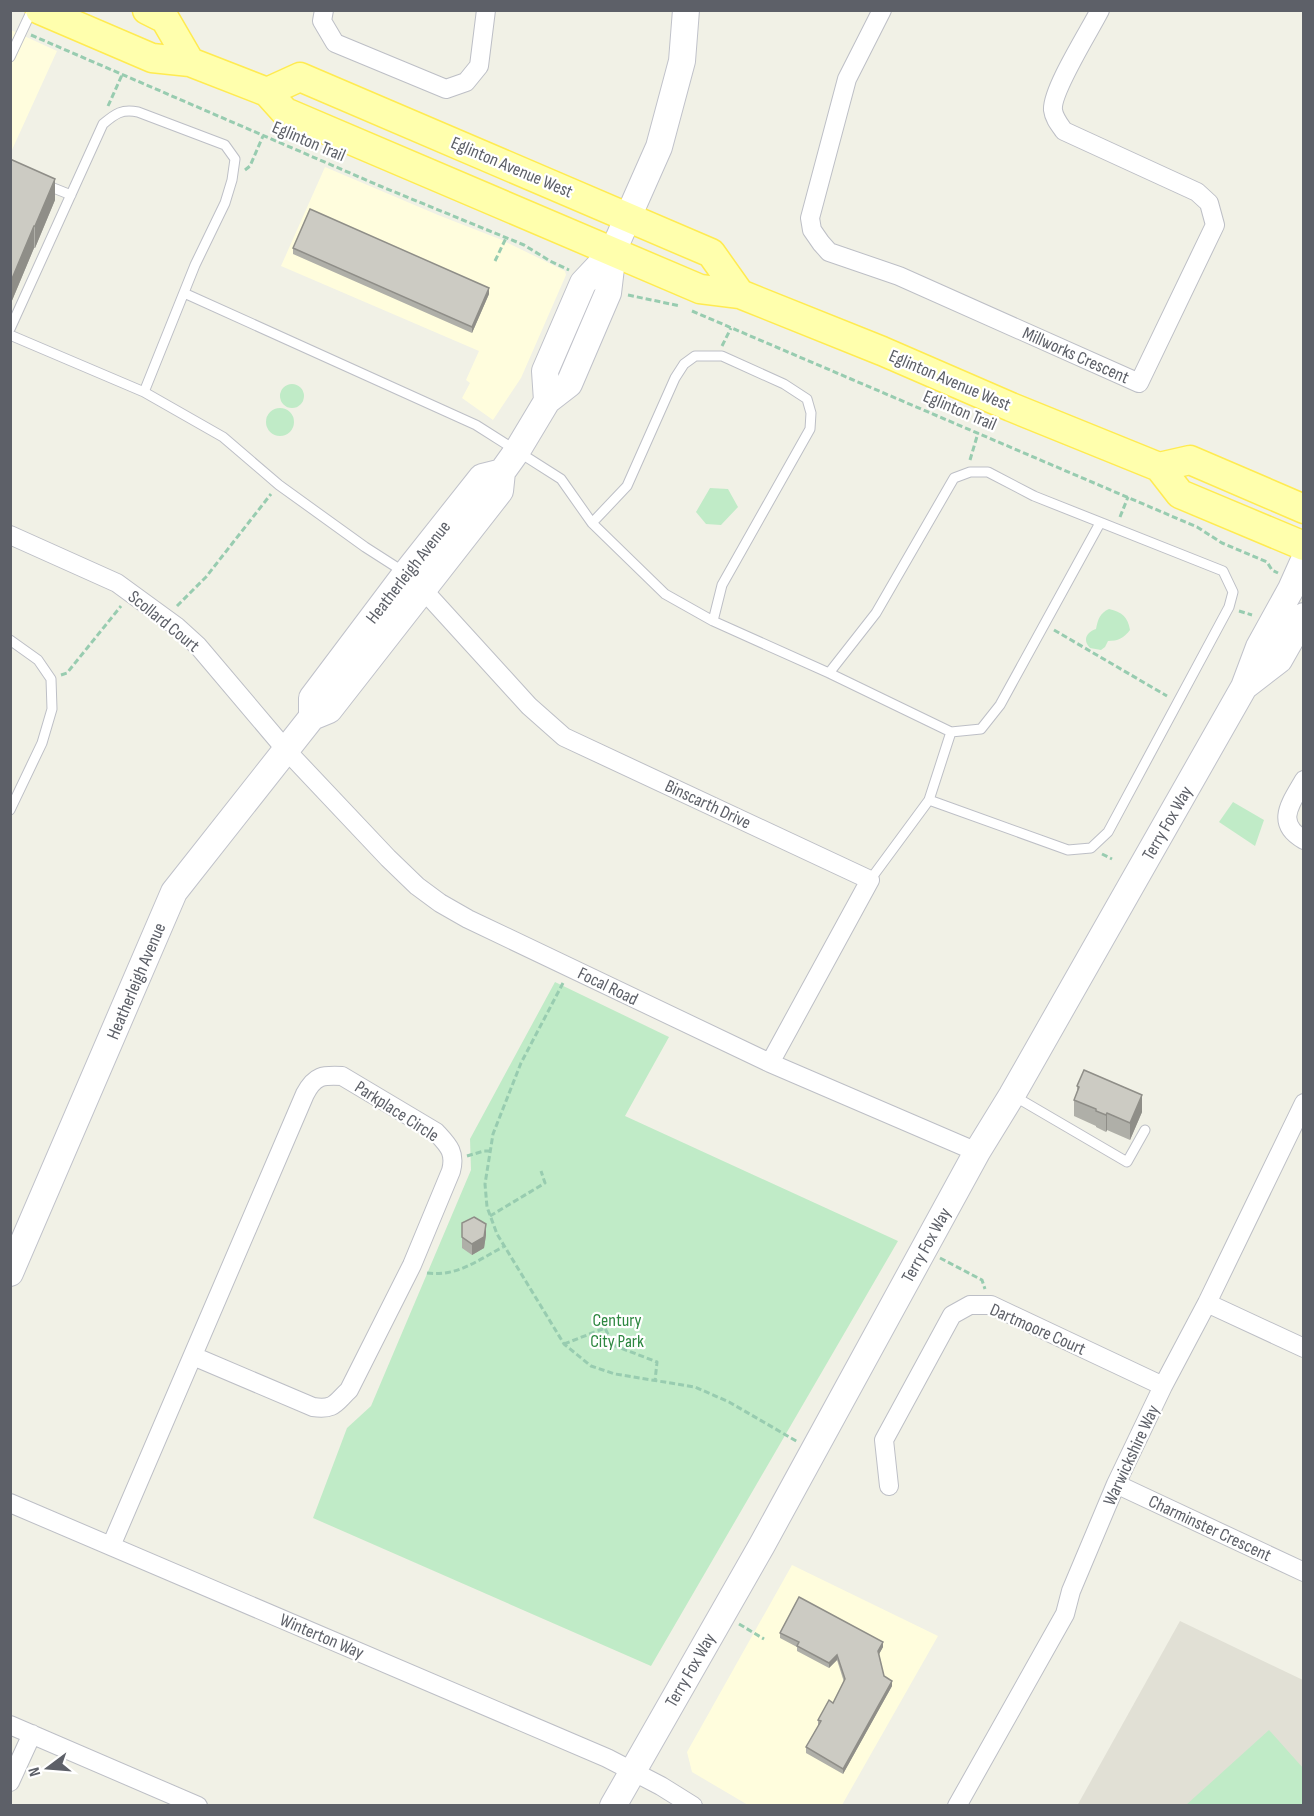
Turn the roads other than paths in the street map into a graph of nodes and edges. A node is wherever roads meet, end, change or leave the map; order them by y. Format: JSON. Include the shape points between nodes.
{"nodes":[{"id":1,"x":32,"y":10,"type":"edge"},
{"id":2,"x":40,"y":10,"type":"edge"},
{"id":3,"x":147,"y":10,"type":"edge"},
{"id":4,"x":324,"y":10,"type":"edge"},
{"id":5,"x":486,"y":10,"type":"edge"},
{"id":6,"x":686,"y":10,"type":"edge"},
{"id":7,"x":882,"y":10,"type":"edge"},
{"id":8,"x":1100,"y":10,"type":"edge"},
{"id":9,"x":10,"y":57,"type":"edge"},
{"id":10,"x":190,"y":62,"type":"junction"},
{"id":11,"x":267,"y":92,"type":"junction"},
{"id":12,"x":38,"y":180,"type":"edge"},
{"id":13,"x":71,"y":195,"type":"junction"},
{"id":14,"x":628,"y":217,"type":"junction"},
{"id":15,"x":613,"y":251,"type":"junction"},
{"id":16,"x":184,"y":293,"type":"junction"},
{"id":17,"x":740,"y":294,"type":"junction"},
{"id":18,"x":10,"y":329,"type":"edge"},
{"id":19,"x":10,"y":334,"type":"edge"},
{"id":20,"x":144,"y":392,"type":"junction"},
{"id":21,"x":518,"y":451,"type":"junction"},
{"id":22,"x":1159,"y":467,"type":"junction"},
{"id":23,"x":1304,"y":509,"type":"edge"},
{"id":24,"x":592,"y":523,"type":"junction"},
{"id":25,"x":1100,"y":523,"type":"junction"},
{"id":26,"x":10,"y":535,"type":"edge"},
{"id":27,"x":1304,"y":546,"type":"edge"},
{"id":28,"x":1304,"y":560,"type":"edge"},
{"id":29,"x":415,"y":582,"type":"junction"},
{"id":30,"x":1304,"y":616,"type":"edge"},
{"id":31,"x":713,"y":621,"type":"junction"},
{"id":32,"x":10,"y":640,"type":"edge"},
{"id":33,"x":828,"y":673,"type":"junction"},
{"id":34,"x":1244,"y":687,"type":"junction"},
{"id":35,"x":951,"y":732,"type":"junction"},
{"id":36,"x":285,"y":750,"type":"junction"},
{"id":37,"x":1304,"y":780,"type":"edge"},
{"id":38,"x":929,"y":800,"type":"junction"},
{"id":39,"x":10,"y":810,"type":"edge"},
{"id":40,"x":1304,"y":840,"type":"edge"},
{"id":41,"x":870,"y":880,"type":"junction"},
{"id":42,"x":770,"y":1063,"type":"junction"},
{"id":43,"x":1012,"y":1095,"type":"junction"},
{"id":44,"x":1304,"y":1103,"type":"edge"},
{"id":45,"x":1299,"y":1122,"type":"edge"},
{"id":46,"x":1144,"y":1130,"type":"dead end"},
{"id":47,"x":977,"y":1152,"type":"junction"},
{"id":48,"x":10,"y":1273,"type":"edge"},
{"id":49,"x":1207,"y":1303,"type":"junction"},
{"id":50,"x":1304,"y":1348,"type":"edge"},
{"id":51,"x":193,"y":1356,"type":"junction"},
{"id":52,"x":1163,"y":1386,"type":"junction"},
{"id":53,"x":1116,"y":1484,"type":"junction"},
{"id":54,"x":889,"y":1486,"type":"dead end"},
{"id":55,"x":10,"y":1503,"type":"edge"},
{"id":56,"x":111,"y":1546,"type":"junction"},
{"id":57,"x":1304,"y":1572,"type":"edge"},
{"id":58,"x":10,"y":1725,"type":"edge"},
{"id":59,"x":32,"y":1734,"type":"junction"},
{"id":60,"x":633,"y":1771,"type":"junction"},
{"id":61,"x":10,"y":1782,"type":"edge"},
{"id":62,"x":198,"y":1806,"type":"edge"},
{"id":63,"x":613,"y":1806,"type":"edge"},
{"id":64,"x":693,"y":1806,"type":"edge"},
{"id":65,"x":957,"y":1806,"type":"edge"}],
"edges":[{"from":1,"to":9,"type":"lane"},
{"from":2,"to":10,"type":"main road","name":"Eglinton Avenue West","via":[[152,58]]},
{"from":3,"to":10,"type":"main road","via":[[165,19]]},
{"from":4,"to":5,"type":"street","via":[[322,21],[335,43],[446,89],[466,82],[479,66]]},
{"from":6,"to":14,"type":"street","name":"Heatherleigh Avenue","via":[[682,61],[659,147]]},
{"from":7,"to":8,"type":"street","name":"Millworks Crescent","via":[[848,79],[810,218],[820,243],[829,252],[899,276],[1139,383],[1215,225],[1209,203],[1197,192],[1064,131],[1056,121],[1053,108],[1058,90]]},
{"from":10,"to":11,"type":"main road","name":"Eglinton Avenue West"},
{"from":11,"to":14,"type":"main road","name":"Eglinton Avenue West","via":[[300,77]]},
{"from":11,"to":15,"type":"main road","name":"Eglinton Avenue West","via":[[285,112]]},
{"from":12,"to":13,"type":"lane"},
{"from":13,"to":16,"type":"lane","via":[[103,124],[126,110],[225,145],[235,159],[232,180]]},
{"from":13,"to":18,"type":"lane"},
{"from":14,"to":15,"type":"street","name":"Heatherleigh Avenue"},
{"from":14,"to":17,"type":"main road","name":"Eglinton Avenue West","via":[[711,253]]},
{"from":15,"to":17,"type":"main road","name":"Eglinton Avenue West","via":[[700,289]]},
{"from":15,"to":21,"type":"street","name":"Heatherleigh Avenue","via":[[608,293],[569,384],[547,400]]},
{"from":16,"to":20,"type":"lane"},
{"from":16,"to":21,"type":"lane","via":[[476,425]]},
{"from":17,"to":22,"type":"main road","name":"Eglinton Avenue West"},
{"from":19,"to":20,"type":"lane"},
{"from":20,"to":29,"type":"lane","via":[[223,437],[279,485]]},
{"from":21,"to":24,"type":"lane","via":[[561,480]]},
{"from":21,"to":29,"type":"street","name":"Heatherleigh Avenue","via":[[502,472],[482,477]]},
{"from":22,"to":23,"type":"main road","via":[[1190,460]]},
{"from":22,"to":27,"type":"main road","via":[[1180,494]]},
{"from":24,"to":31,"type":"lane","via":[[665,594]]},
{"from":24,"to":31,"type":"lane","via":[[627,486],[675,378],[684,364],[696,356],[722,356],[784,384],[807,399],[810,429],[722,585]]},
{"from":25,"to":33,"type":"lane","via":[[988,472],[970,472],[954,478],[876,612]]},
{"from":25,"to":35,"type":"lane","via":[[1000,705],[981,729]]},
{"from":25,"to":38,"type":"lane","via":[[1223,571],[1233,592],[1229,607],[1108,832],[1091,848],[1068,850]]},
{"from":26,"to":36,"type":"street","name":"Scollard Court","via":[[117,582],[165,617],[198,646]]},
{"from":28,"to":34,"type":"street","name":"Terry Fox Way","via":[[1259,647]]},
{"from":29,"to":36,"type":"street","name":"Heatherleigh Avenue","via":[[312,698],[312,717]]},
{"from":29,"to":41,"type":"street","name":"Binscarth Drive","via":[[530,706],[564,737]]},
{"from":30,"to":34,"type":"street","name":"Terry Fox Way","via":[[1279,660]]},
{"from":31,"to":33,"type":"lane"},
{"from":32,"to":39,"type":"lane","via":[[38,660],[51,679],[52,709],[42,743]]},
{"from":33,"to":35,"type":"lane"},
{"from":34,"to":43,"type":"street","name":"Terry Fox Way"},
{"from":35,"to":38,"type":"lane"},
{"from":36,"to":42,"type":"street","name":"Focal Road","via":[[388,858],[440,903]]},
{"from":36,"to":48,"type":"street","name":"Heatherleigh Avenue","via":[[174,892]]},
{"from":37,"to":40,"type":"street","via":[[1290,806],[1287,822]]},
{"from":38,"to":41,"type":"lane"},
{"from":41,"to":42,"type":"street"},
{"from":42,"to":47,"type":"street","name":"Focal Road"},
{"from":43,"to":46,"type":"lane","via":[[1127,1162]]},
{"from":43,"to":47,"type":"street","name":"Terry Fox Way"},
{"from":44,"to":45,"type":"street","name":"Warwickshire Way"},
{"from":45,"to":49,"type":"street","name":"Warwickshire Way"},
{"from":47,"to":60,"type":"street","name":"Terry Fox Way"},
{"from":49,"to":50,"type":"street"},
{"from":49,"to":52,"type":"street","name":"Warwickshire Way"},
{"from":51,"to":51,"type":"street","name":"Parkplace Circle","via":[[313,1407],[334,1406],[349,1390],[412,1265],[451,1171],[452,1152],[436,1132],[342,1076],[311,1082]]},
{"from":51,"to":56,"type":"street","name":"Parkplace Circle"},
{"from":52,"to":53,"type":"street","name":"Warwickshire Way"},
{"from":52,"to":54,"type":"street","name":"Dartmoore Court","via":[[991,1305],[970,1305],[952,1315],[884,1440]]},
{"from":53,"to":57,"type":"street","name":"Charminster Crescent"},
{"from":53,"to":65,"type":"street","name":"Warwickshire Way","via":[[1065,1614]]},
{"from":55,"to":56,"type":"street","name":"Winterton Way"},
{"from":56,"to":60,"type":"street","name":"Winterton Way"},
{"from":58,"to":59,"type":"street"},
{"from":59,"to":61,"type":"street"},
{"from":59,"to":62,"type":"street"},
{"from":60,"to":63,"type":"street","name":"Terry Fox Way"},
{"from":60,"to":64,"type":"street","name":"Winterton Way"}]}
